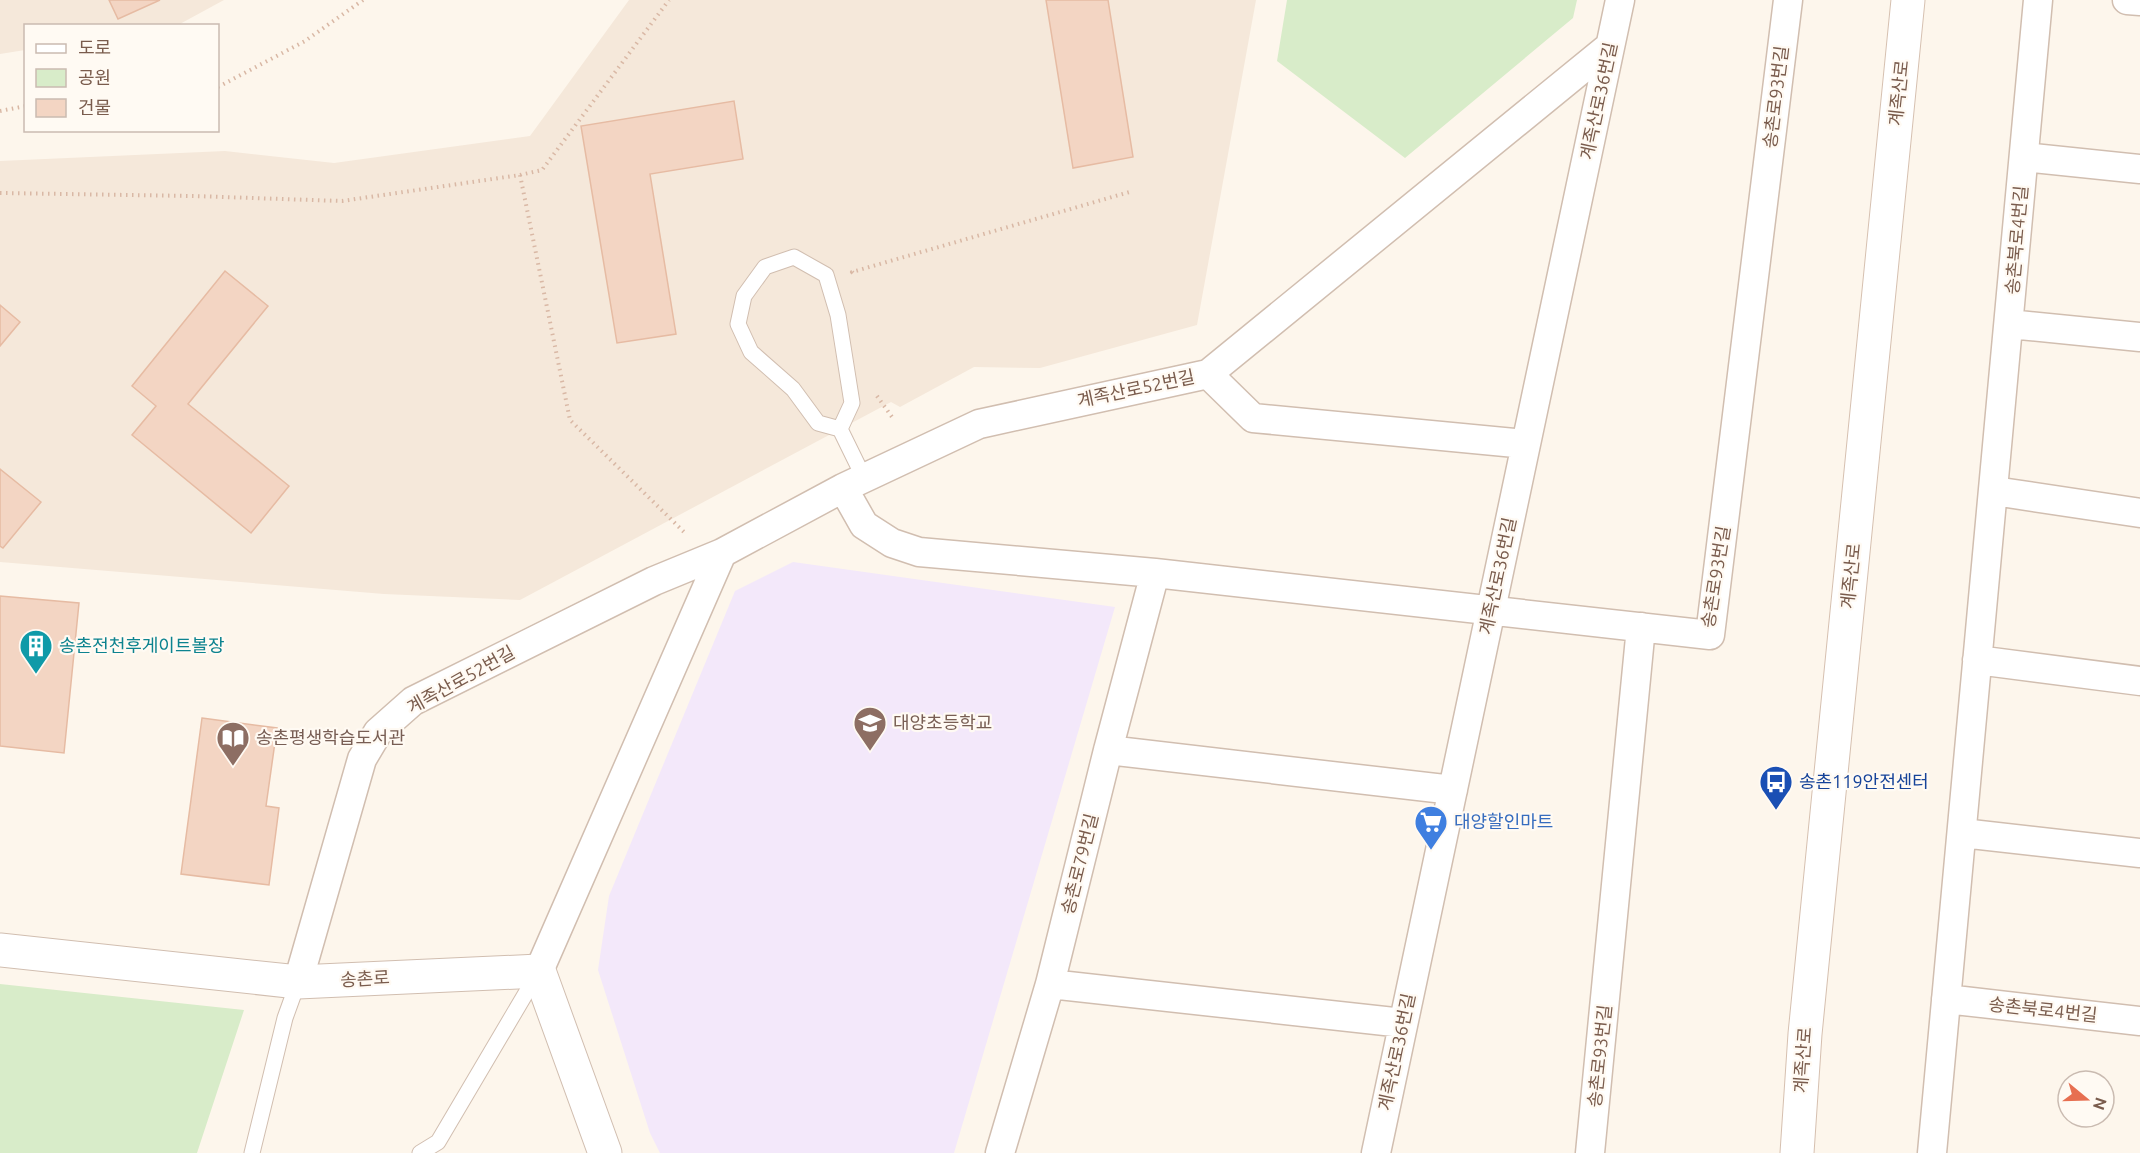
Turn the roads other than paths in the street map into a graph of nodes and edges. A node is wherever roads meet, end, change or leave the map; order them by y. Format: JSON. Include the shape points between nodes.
{"nodes":[{"id":1,"x":1620,"y":0,"type":"edge"},
{"id":2,"x":1788,"y":0,"type":"edge"},
{"id":3,"x":1908,"y":0,"type":"edge"},
{"id":4,"x":2038,"y":0,"type":"edge"},
{"id":5,"x":2127,"y":0,"type":"edge"},
{"id":6,"x":2140,"y":2,"type":"edge"},
{"id":7,"x":1610,"y":46,"type":"junction"},
{"id":8,"x":2024,"y":157,"type":"junction"},
{"id":9,"x":2140,"y":169,"type":"edge"},
{"id":10,"x":2009,"y":324,"type":"junction"},
{"id":11,"x":2140,"y":337,"type":"edge"},
{"id":12,"x":1208,"y":374,"type":"junction"},
{"id":13,"x":840,"y":429,"type":"junction"},
{"id":14,"x":1526,"y":444,"type":"junction"},
{"id":15,"x":854,"y":483,"type":"junction"},
{"id":16,"x":1994,"y":491,"type":"junction"},
{"id":17,"x":2140,"y":513,"type":"edge"},
{"id":18,"x":722,"y":553,"type":"junction"},
{"id":19,"x":1155,"y":573,"type":"junction"},
{"id":20,"x":1491,"y":610,"type":"junction"},
{"id":21,"x":1641,"y":627,"type":"junction"},
{"id":22,"x":1977,"y":660,"type":"junction"},
{"id":23,"x":2140,"y":681,"type":"edge"},
{"id":24,"x":1108,"y":750,"type":"junction"},
{"id":25,"x":1453,"y":790,"type":"junction"},
{"id":26,"x":1962,"y":833,"type":"junction"},
{"id":27,"x":2140,"y":853,"type":"edge"},
{"id":28,"x":0,"y":951,"type":"edge"},
{"id":29,"x":539,"y":971,"type":"junction"},
{"id":30,"x":298,"y":982,"type":"junction"},
{"id":31,"x":1050,"y":984,"type":"junction"},
{"id":32,"x":1946,"y":999,"type":"junction"},
{"id":33,"x":2140,"y":1021,"type":"edge"},
{"id":34,"x":1403,"y":1023,"type":"junction"},
{"id":35,"x":252,"y":1153,"type":"edge"},
{"id":36,"x":420,"y":1153,"type":"edge"},
{"id":37,"x":606,"y":1153,"type":"edge"},
{"id":38,"x":1001,"y":1153,"type":"edge"},
{"id":39,"x":1376,"y":1153,"type":"edge"},
{"id":40,"x":1590,"y":1153,"type":"edge"},
{"id":41,"x":1797,"y":1153,"type":"edge"},
{"id":42,"x":1932,"y":1153,"type":"edge"}],
"edges":[{"from":1,"to":7,"type":"street","name":"계족산로36번길"},
{"from":2,"to":21,"type":"street","name":"송촌로93번길","via":[[1710,635]]},
{"from":3,"to":41,"type":"main road","name":"계족산로","via":[[1805,1034]]},
{"from":4,"to":8,"type":"street","name":"송촌북로4번길"},
{"from":5,"to":6,"type":"street"},
{"from":7,"to":12,"type":"street","name":"계족산로52번길"},
{"from":7,"to":14,"type":"street","name":"계족산로36번길"},
{"from":8,"to":9,"type":"street"},
{"from":8,"to":10,"type":"street","name":"송촌북로4번길"},
{"from":10,"to":11,"type":"street"},
{"from":10,"to":16,"type":"street","name":"송촌북로4번길"},
{"from":12,"to":14,"type":"street","via":[[1252,418]]},
{"from":12,"to":15,"type":"street","name":"계족산로52번길","via":[[979,424]]},
{"from":13,"to":13,"type":"lane","via":[[818,423],[794,389],[751,352],[738,324],[744,296],[765,267],[794,257],[826,275],[838,315],[852,402]]},
{"from":13,"to":15,"type":"lane"},
{"from":14,"to":20,"type":"street","name":"계족산로36번길"},
{"from":15,"to":18,"type":"street","name":"계족산로52번길"},
{"from":15,"to":19,"type":"street","via":[[864,525],[892,543],[920,552]]},
{"from":16,"to":17,"type":"street"},
{"from":16,"to":22,"type":"street","name":"송촌북로4번길"},
{"from":18,"to":29,"type":"street"},
{"from":18,"to":30,"type":"street","name":"계족산로52번길","via":[[654,580],[413,701],[378,732],[362,759]]},
{"from":19,"to":20,"type":"street"},
{"from":19,"to":24,"type":"street","name":"송촌로79번길"},
{"from":20,"to":21,"type":"street"},
{"from":20,"to":25,"type":"street","name":"계족산로36번길"},
{"from":21,"to":40,"type":"street","name":"송촌로93번길"},
{"from":22,"to":23,"type":"street"},
{"from":22,"to":26,"type":"street","name":"송촌북로4번길"},
{"from":24,"to":25,"type":"street"},
{"from":24,"to":31,"type":"street","name":"송촌로79번길"},
{"from":25,"to":34,"type":"street","name":"계족산로36번길"},
{"from":26,"to":27,"type":"street"},
{"from":26,"to":32,"type":"street","name":"송촌북로4번길"},
{"from":28,"to":30,"type":"main road","name":"송촌로"},
{"from":29,"to":30,"type":"main road","name":"송촌로"},
{"from":29,"to":36,"type":"lane","via":[[438,1142]]},
{"from":29,"to":37,"type":"main road"},
{"from":30,"to":35,"type":"lane","via":[[285,1018]]},
{"from":31,"to":34,"type":"street"},
{"from":31,"to":38,"type":"street","name":"송촌로79번길"},
{"from":32,"to":33,"type":"street","name":"송촌북로4번길"},
{"from":32,"to":42,"type":"street","name":"송촌북로4번길"},
{"from":34,"to":39,"type":"street","name":"계족산로36번길"}]}
